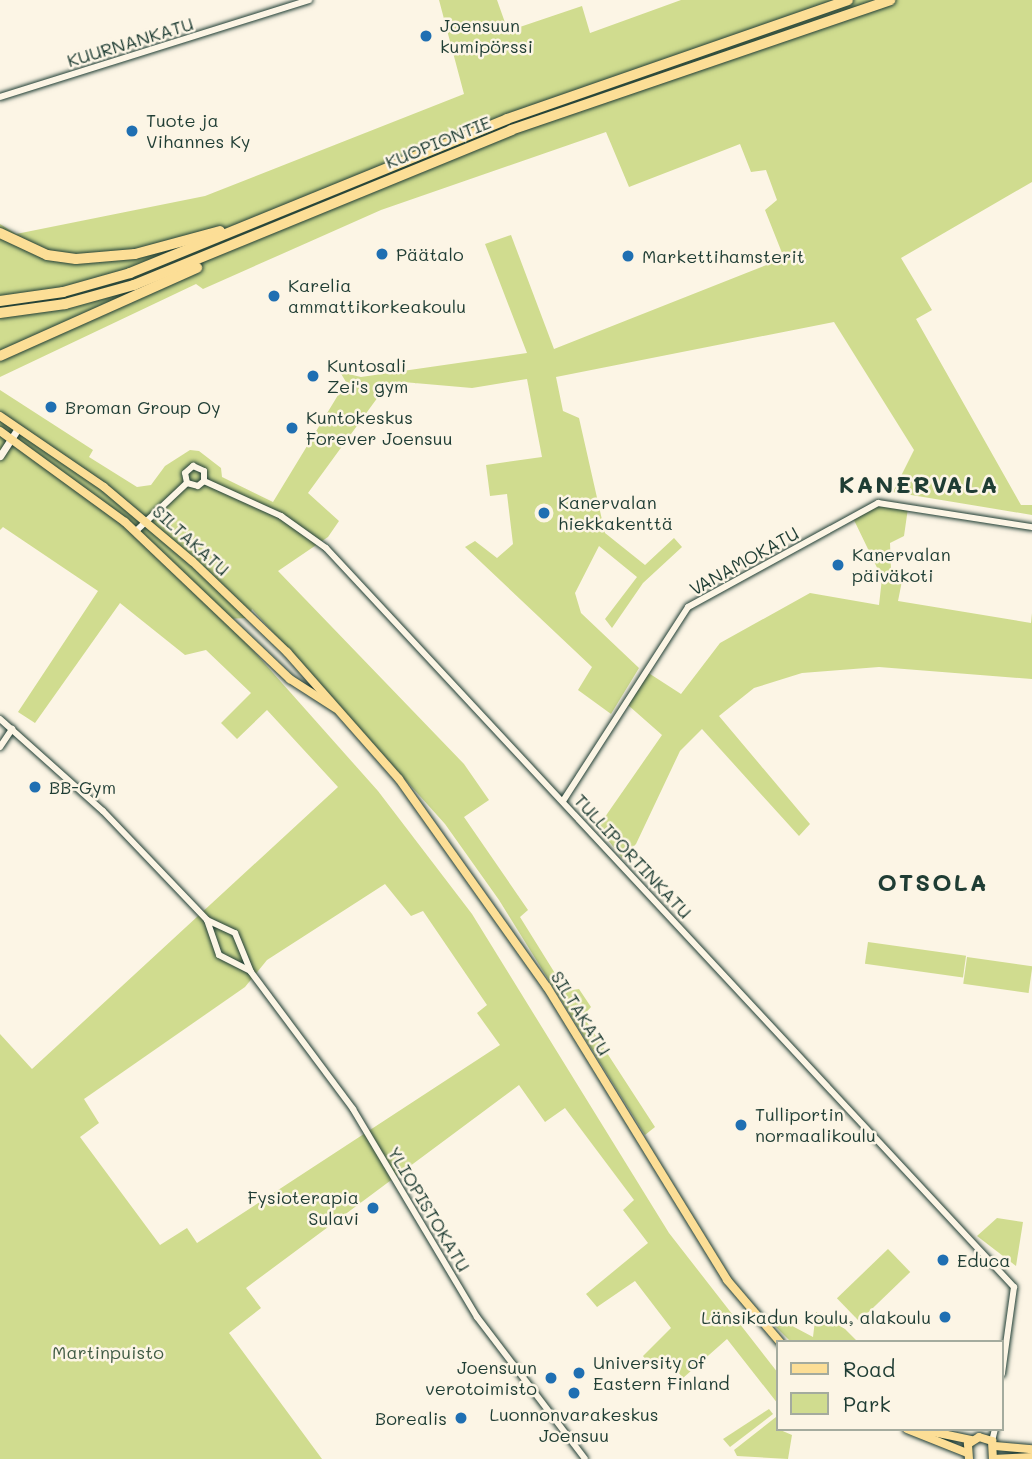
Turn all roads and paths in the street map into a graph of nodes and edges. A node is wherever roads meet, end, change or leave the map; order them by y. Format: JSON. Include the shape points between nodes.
{"nodes":[{"id":1,"x":309,"y":0,"type":"edge"},
{"id":2,"x":848,"y":0,"type":"edge"},
{"id":3,"x":890,"y":0,"type":"edge"},
{"id":4,"x":0,"y":97,"type":"edge"},
{"id":5,"x":258,"y":222,"type":"junction"},
{"id":6,"x":0,"y":233,"type":"edge"},
{"id":7,"x":219,"y":251,"type":"junction"},
{"id":8,"x":0,"y":301,"type":"edge"},
{"id":9,"x":0,"y":313,"type":"edge"},
{"id":10,"x":0,"y":356,"type":"edge"},
{"id":11,"x":0,"y":416,"type":"edge"},
{"id":12,"x":18,"y":428,"type":"junction"},
{"id":13,"x":0,"y":431,"type":"edge"},
{"id":14,"x":12,"y":439,"type":"junction"},
{"id":15,"x":0,"y":456,"type":"edge"},
{"id":16,"x":204,"y":481,"type":"junction"},
{"id":17,"x":187,"y":483,"type":"junction"},
{"id":18,"x":146,"y":520,"type":"junction"},
{"id":19,"x":1032,"y":527,"type":"edge"},
{"id":20,"x":136,"y":531,"type":"junction"},
{"id":21,"x":341,"y":711,"type":"junction"},
{"id":22,"x":0,"y":719,"type":"edge"},
{"id":23,"x":12,"y":729,"type":"junction"},
{"id":24,"x":0,"y":747,"type":"edge"},
{"id":25,"x":564,"y":801,"type":"junction"},
{"id":26,"x":207,"y":920,"type":"junction"},
{"id":27,"x":251,"y":972,"type":"junction"},
{"id":28,"x":778,"y":1340,"type":"edge"},
{"id":29,"x":1004,"y":1360,"type":"edge"},
{"id":30,"x":912,"y":1431,"type":"edge"},
{"id":31,"x":928,"y":1431,"type":"edge"},
{"id":32,"x":990,"y":1438,"type":"edge"},
{"id":33,"x":971,"y":1440,"type":"junction"},
{"id":34,"x":1032,"y":1449,"type":"edge"},
{"id":35,"x":968,"y":1456,"type":"edge"},
{"id":36,"x":1032,"y":1457,"type":"edge"},
{"id":37,"x":585,"y":1459,"type":"edge"},
{"id":38,"x":993,"y":1459,"type":"edge"}],
"edges":[{"from":1,"to":4,"type":"street","name":"KUURNANKATU"},
{"from":2,"to":5,"type":"highway","name":"KUOPIONTIE","via":[[507,119]]},
{"from":3,"to":7,"type":"highway","name":"KUOPIONTIE","via":[[511,130]]},
{"from":5,"to":6,"type":"highway","via":[[135,254],[86,258],[47,255]]},
{"from":5,"to":8,"type":"highway","name":"KUOPIONTIE","via":[[98,284]]},
{"from":7,"to":9,"type":"highway","name":"KUOPIONTIE","via":[[100,296]]},
{"from":7,"to":10,"type":"highway","via":[[206,264]]},
{"from":11,"to":12,"type":"main road","name":"SILTAKATU"},
{"from":12,"to":14,"type":"main road"},
{"from":12,"to":18,"type":"main road","name":"SILTAKATU"},
{"from":13,"to":14,"type":"main road","name":"SILTAKATU"},
{"from":14,"to":15,"type":"main road"},
{"from":14,"to":20,"type":"main road","name":"SILTAKATU"},
{"from":16,"to":17,"type":"street","via":[[198,486]]},
{"from":16,"to":17,"type":"street","via":[[204,471],[193,466],[185,473]]},
{"from":16,"to":25,"type":"street","name":"TULLIPORTINKATU","via":[[281,516],[326,548]]},
{"from":17,"to":18,"type":"street"},
{"from":18,"to":20,"type":"street"},
{"from":18,"to":21,"type":"main road","name":"SILTAKATU","via":[[224,590]]},
{"from":19,"to":25,"type":"street","name":"VANAMOKATU","via":[[878,503],[688,607]]},
{"from":20,"to":21,"type":"main road","name":"SILTAKATU","via":[[290,680]]},
{"from":21,"to":28,"type":"main road","name":"SILTAKATU","via":[[484,892],[708,1251]]},
{"from":22,"to":23,"type":"street","name":"YLIOPISTOKATU"},
{"from":23,"to":24,"type":"street"},
{"from":23,"to":26,"type":"street","name":"YLIOPISTOKATU","via":[[103,811]]},
{"from":25,"to":29,"type":"street","name":"TULLIPORTINKATU","via":[[1014,1287]]},
{"from":26,"to":27,"type":"street","name":"YLIOPISTOKATU","via":[[235,933]]},
{"from":26,"to":27,"type":"street","name":"YLIOPISTOKATU","via":[[219,955]]},
{"from":27,"to":37,"type":"street","name":"YLIOPISTOKATU","via":[[353,1109],[477,1317]]},
{"from":30,"to":35,"type":"main road"},
{"from":31,"to":33,"type":"main road"},
{"from":32,"to":33,"type":"main road"},
{"from":32,"to":34,"type":"main road"},
{"from":32,"to":38,"type":"main road"},
{"from":33,"to":35,"type":"main road"},
{"from":36,"to":38,"type":"main road"}]}
